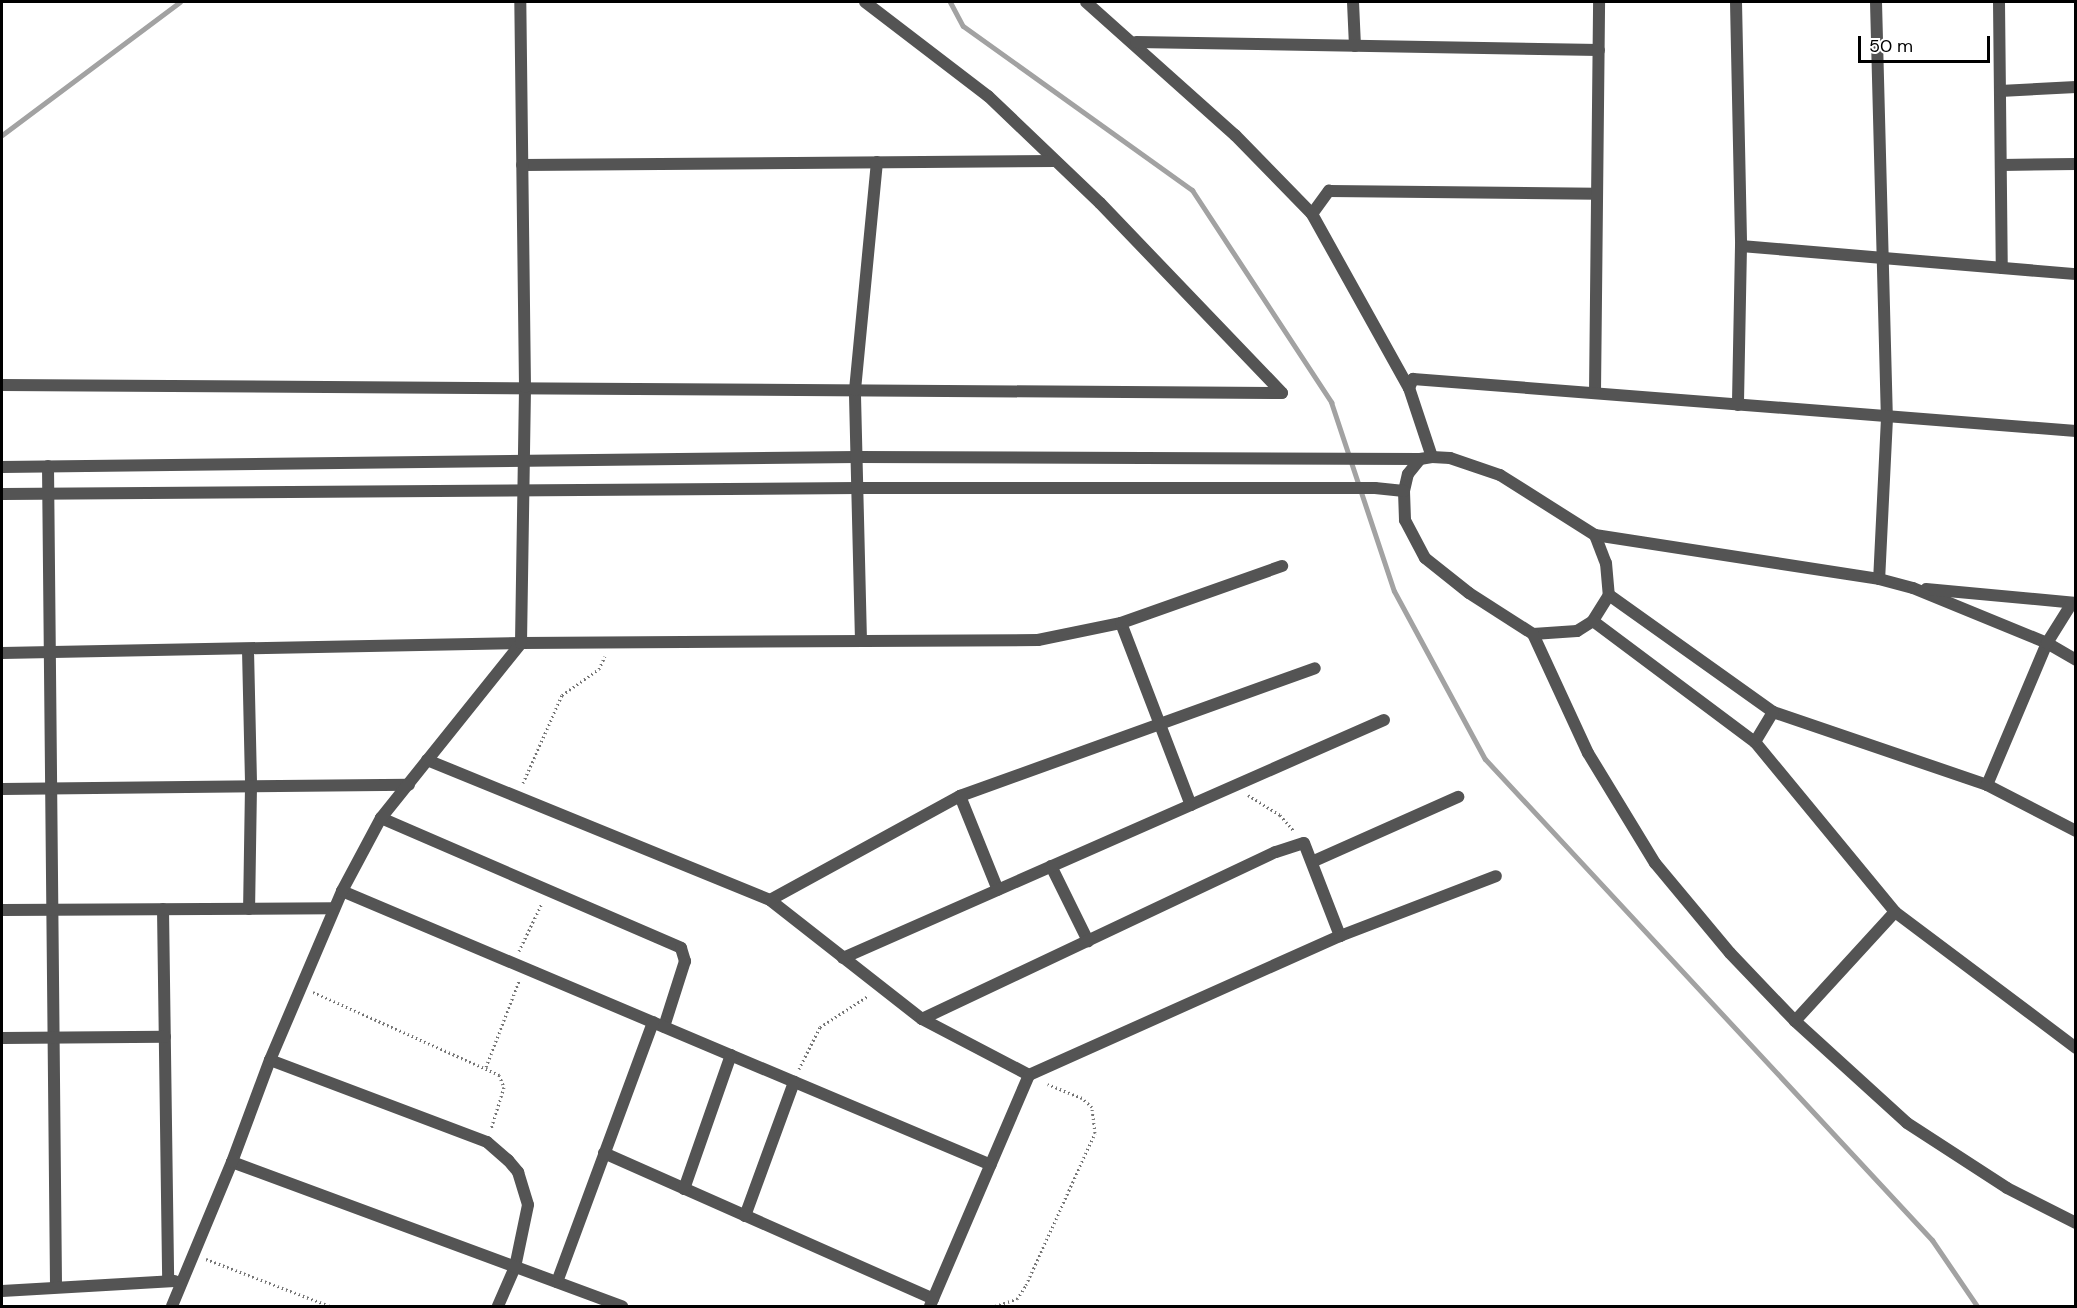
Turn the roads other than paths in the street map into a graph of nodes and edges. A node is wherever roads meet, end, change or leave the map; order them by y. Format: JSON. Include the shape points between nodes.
{"nodes":[{"id":1,"x":520,"y":2,"type":"edge"},
{"id":2,"x":865,"y":2,"type":"edge"},
{"id":3,"x":1086,"y":2,"type":"edge"},
{"id":4,"x":1353,"y":2,"type":"edge"},
{"id":5,"x":1599,"y":2,"type":"edge"},
{"id":6,"x":1736,"y":2,"type":"edge"},
{"id":7,"x":1876,"y":2,"type":"edge"},
{"id":8,"x":1999,"y":2,"type":"edge"},
{"id":9,"x":1136,"y":42,"type":"junction"},
{"id":10,"x":1355,"y":46,"type":"junction"},
{"id":11,"x":1599,"y":50,"type":"junction"},
{"id":12,"x":2076,"y":87,"type":"edge"},
{"id":13,"x":2000,"y":91,"type":"junction"},
{"id":14,"x":1055,"y":161,"type":"junction"},
{"id":15,"x":877,"y":162,"type":"junction"},
{"id":16,"x":2076,"y":164,"type":"edge"},
{"id":17,"x":522,"y":165,"type":"junction"},
{"id":18,"x":2001,"y":165,"type":"junction"},
{"id":19,"x":1597,"y":194,"type":"junction"},
{"id":20,"x":1312,"y":214,"type":"junction"},
{"id":21,"x":1741,"y":246,"type":"junction"},
{"id":22,"x":1886,"y":258,"type":"junction"},
{"id":23,"x":2002,"y":268,"type":"junction"},
{"id":24,"x":2076,"y":274,"type":"edge"},
{"id":25,"x":2,"y":385,"type":"edge"},
{"id":26,"x":525,"y":387,"type":"junction"},
{"id":27,"x":1409,"y":388,"type":"junction"},
{"id":28,"x":855,"y":390,"type":"junction"},
{"id":29,"x":1595,"y":393,"type":"junction"},
{"id":30,"x":1738,"y":405,"type":"junction"},
{"id":31,"x":1887,"y":417,"type":"junction"},
{"id":32,"x":2076,"y":430,"type":"edge"},
{"id":33,"x":857,"y":457,"type":"junction"},
{"id":34,"x":1426,"y":458,"type":"junction"},
{"id":35,"x":524,"y":462,"type":"junction"},
{"id":36,"x":48,"y":466,"type":"junction"},
{"id":37,"x":2,"y":467,"type":"edge"},
{"id":38,"x":858,"y":488,"type":"junction"},
{"id":39,"x":1404,"y":491,"type":"junction"},
{"id":40,"x":524,"y":492,"type":"junction"},
{"id":41,"x":2,"y":494,"type":"edge"},
{"id":42,"x":48,"y":495,"type":"junction"},
{"id":43,"x":1595,"y":535,"type":"junction"},
{"id":44,"x":1282,"y":566,"type":"dead end"},
{"id":45,"x":1879,"y":579,"type":"junction"},
{"id":46,"x":1913,"y":588,"type":"junction"},
{"id":47,"x":1610,"y":595,"type":"junction"},
{"id":48,"x":2074,"y":603,"type":"edge"},
{"id":49,"x":1593,"y":621,"type":"junction"},
{"id":50,"x":1121,"y":623,"type":"junction"},
{"id":51,"x":1533,"y":634,"type":"junction"},
{"id":52,"x":861,"y":641,"type":"junction"},
{"id":53,"x":521,"y":643,"type":"junction"},
{"id":54,"x":2048,"y":643,"type":"junction"},
{"id":55,"x":248,"y":650,"type":"junction"},
{"id":56,"x":2,"y":653,"type":"edge"},
{"id":57,"x":50,"y":654,"type":"junction"},
{"id":58,"x":2076,"y":660,"type":"edge"},
{"id":59,"x":1315,"y":668,"type":"dead end"},
{"id":60,"x":1773,"y":712,"type":"junction"},
{"id":61,"x":1384,"y":720,"type":"dead end"},
{"id":62,"x":1159,"y":722,"type":"junction"},
{"id":63,"x":1755,"y":742,"type":"junction"},
{"id":64,"x":427,"y":760,"type":"junction"},
{"id":65,"x":409,"y":785,"type":"junction"},
{"id":66,"x":1988,"y":785,"type":"junction"},
{"id":67,"x":251,"y":786,"type":"junction"},
{"id":68,"x":2,"y":789,"type":"edge"},
{"id":69,"x":51,"y":789,"type":"junction"},
{"id":70,"x":960,"y":796,"type":"junction"},
{"id":71,"x":1458,"y":797,"type":"dead end"},
{"id":72,"x":1191,"y":805,"type":"junction"},
{"id":73,"x":381,"y":818,"type":"junction"},
{"id":74,"x":2076,"y":831,"type":"edge"},
{"id":75,"x":1314,"y":861,"type":"junction"},
{"id":76,"x":1051,"y":866,"type":"junction"},
{"id":77,"x":1496,"y":876,"type":"dead end"},
{"id":78,"x":998,"y":890,"type":"junction"},
{"id":79,"x":342,"y":891,"type":"junction"},
{"id":80,"x":770,"y":900,"type":"junction"},
{"id":81,"x":334,"y":908,"type":"junction"},
{"id":82,"x":163,"y":909,"type":"junction"},
{"id":83,"x":249,"y":909,"type":"junction"},
{"id":84,"x":2,"y":910,"type":"edge"},
{"id":85,"x":52,"y":910,"type":"junction"},
{"id":86,"x":1895,"y":912,"type":"junction"},
{"id":87,"x":1340,"y":936,"type":"junction"},
{"id":88,"x":1088,"y":941,"type":"junction"},
{"id":89,"x":843,"y":958,"type":"junction"},
{"id":90,"x":922,"y":1018,"type":"junction"},
{"id":91,"x":1795,"y":1021,"type":"junction"},
{"id":92,"x":658,"y":1025,"type":"junction"},
{"id":93,"x":165,"y":1037,"type":"junction"},
{"id":94,"x":2,"y":1038,"type":"edge"},
{"id":95,"x":54,"y":1038,"type":"junction"},
{"id":96,"x":2076,"y":1048,"type":"edge"},
{"id":97,"x":731,"y":1055,"type":"junction"},
{"id":98,"x":270,"y":1060,"type":"junction"},
{"id":99,"x":1029,"y":1076,"type":"junction"},
{"id":100,"x":794,"y":1082,"type":"junction"},
{"id":101,"x":604,"y":1153,"type":"junction"},
{"id":102,"x":232,"y":1162,"type":"junction"},
{"id":103,"x":991,"y":1165,"type":"junction"},
{"id":104,"x":684,"y":1189,"type":"junction"},
{"id":105,"x":745,"y":1216,"type":"junction"},
{"id":106,"x":2076,"y":1223,"type":"edge"},
{"id":107,"x":515,"y":1267,"type":"junction"},
{"id":108,"x":182,"y":1280,"type":"junction"},
{"id":109,"x":168,"y":1281,"type":"junction"},
{"id":110,"x":557,"y":1282,"type":"junction"},
{"id":111,"x":56,"y":1285,"type":"junction"},
{"id":112,"x":2,"y":1290,"type":"edge"},
{"id":113,"x":932,"y":1303,"type":"edge"},
{"id":114,"x":172,"y":1306,"type":"edge"},
{"id":115,"x":498,"y":1306,"type":"edge"},
{"id":116,"x":622,"y":1306,"type":"edge"}],
"edges":[{"from":1,"to":17,"type":"street"},
{"from":2,"to":14,"type":"street","via":[[987,96]]},
{"from":3,"to":9,"type":"street"},
{"from":4,"to":10,"type":"street"},
{"from":5,"to":11,"type":"street"},
{"from":6,"to":21,"type":"street"},
{"from":7,"to":22,"type":"street"},
{"from":8,"to":13,"type":"street"},
{"from":9,"to":10,"type":"street"},
{"from":9,"to":20,"type":"street"},
{"from":10,"to":11,"type":"street"},
{"from":11,"to":19,"type":"street"},
{"from":12,"to":13,"type":"street"},
{"from":13,"to":18,"type":"street"},
{"from":14,"to":15,"type":"street"},
{"from":14,"to":28,"type":"street","via":[[1282,393]]},
{"from":15,"to":17,"type":"street"},
{"from":15,"to":28,"type":"street"},
{"from":16,"to":18,"type":"street"},
{"from":17,"to":26,"type":"street"},
{"from":18,"to":23,"type":"street"},
{"from":19,"to":20,"type":"street","via":[[1329,191]]},
{"from":19,"to":29,"type":"street"},
{"from":20,"to":27,"type":"street"},
{"from":21,"to":22,"type":"street"},
{"from":21,"to":30,"type":"street"},
{"from":22,"to":23,"type":"street"},
{"from":22,"to":31,"type":"street"},
{"from":23,"to":24,"type":"street"},
{"from":25,"to":26,"type":"street"},
{"from":26,"to":28,"type":"street"},
{"from":26,"to":35,"type":"street"},
{"from":27,"to":29,"type":"street","via":[[1413,378],[1418,378]]},
{"from":27,"to":34,"type":"street"},
{"from":28,"to":33,"type":"street"},
{"from":29,"to":30,"type":"street"},
{"from":30,"to":31,"type":"street"},
{"from":31,"to":32,"type":"street"},
{"from":31,"to":45,"type":"street"},
{"from":33,"to":34,"type":"street"},
{"from":33,"to":35,"type":"street"},
{"from":33,"to":38,"type":"street"},
{"from":34,"to":39,"type":"street","via":[[1408,474]]},
{"from":34,"to":43,"type":"street","via":[[1450,458],[1500,475]]},
{"from":35,"to":36,"type":"street"},
{"from":35,"to":40,"type":"street"},
{"from":36,"to":37,"type":"street"},
{"from":36,"to":42,"type":"street"},
{"from":38,"to":39,"type":"street"},
{"from":38,"to":40,"type":"street"},
{"from":38,"to":52,"type":"street"},
{"from":39,"to":51,"type":"street","via":[[1405,520],[1425,558],[1469,593]]},
{"from":40,"to":42,"type":"street"},
{"from":40,"to":53,"type":"street"},
{"from":41,"to":42,"type":"street"},
{"from":42,"to":57,"type":"street"},
{"from":43,"to":45,"type":"street"},
{"from":43,"to":47,"type":"street","via":[[1606,563]]},
{"from":44,"to":50,"type":"street"},
{"from":45,"to":46,"type":"street"},
{"from":46,"to":48,"type":"street"},
{"from":46,"to":54,"type":"street"},
{"from":47,"to":49,"type":"street"},
{"from":47,"to":60,"type":"street"},
{"from":48,"to":54,"type":"street"},
{"from":49,"to":51,"type":"street","via":[[1577,631]]},
{"from":49,"to":63,"type":"street"},
{"from":50,"to":52,"type":"street","via":[[1038,640]]},
{"from":50,"to":62,"type":"street"},
{"from":51,"to":91,"type":"street","via":[[1588,753],[1655,863],[1730,953]]},
{"from":52,"to":53,"type":"street"},
{"from":53,"to":55,"type":"street"},
{"from":53,"to":64,"type":"street"},
{"from":54,"to":58,"type":"street"},
{"from":54,"to":66,"type":"street"},
{"from":55,"to":57,"type":"street"},
{"from":55,"to":67,"type":"street"},
{"from":56,"to":57,"type":"street"},
{"from":57,"to":69,"type":"street"},
{"from":59,"to":62,"type":"street"},
{"from":60,"to":63,"type":"street"},
{"from":60,"to":66,"type":"street"},
{"from":61,"to":72,"type":"street"},
{"from":62,"to":70,"type":"street"},
{"from":62,"to":72,"type":"street"},
{"from":63,"to":86,"type":"street"},
{"from":64,"to":65,"type":"street"},
{"from":64,"to":80,"type":"street"},
{"from":65,"to":67,"type":"street"},
{"from":65,"to":73,"type":"street"},
{"from":66,"to":74,"type":"street"},
{"from":67,"to":69,"type":"street"},
{"from":67,"to":83,"type":"street"},
{"from":68,"to":69,"type":"street"},
{"from":69,"to":85,"type":"street"},
{"from":70,"to":78,"type":"street"},
{"from":70,"to":80,"type":"street"},
{"from":71,"to":75,"type":"street"},
{"from":72,"to":76,"type":"street"},
{"from":73,"to":79,"type":"street"},
{"from":73,"to":92,"type":"street","via":[[681,948],[685,961]]},
{"from":75,"to":87,"type":"street"},
{"from":75,"to":88,"type":"street","via":[[1304,843],[1276,852]]},
{"from":76,"to":78,"type":"street"},
{"from":76,"to":88,"type":"street"},
{"from":77,"to":87,"type":"street"},
{"from":78,"to":89,"type":"street"},
{"from":79,"to":81,"type":"street"},
{"from":79,"to":92,"type":"street"},
{"from":80,"to":89,"type":"street"},
{"from":81,"to":83,"type":"street"},
{"from":81,"to":98,"type":"street"},
{"from":82,"to":83,"type":"street"},
{"from":82,"to":85,"type":"street"},
{"from":82,"to":93,"type":"street"},
{"from":84,"to":85,"type":"street"},
{"from":85,"to":95,"type":"street"},
{"from":86,"to":91,"type":"street"},
{"from":86,"to":96,"type":"street"},
{"from":87,"to":99,"type":"street"},
{"from":88,"to":90,"type":"street"},
{"from":89,"to":90,"type":"street"},
{"from":90,"to":99,"type":"street"},
{"from":91,"to":106,"type":"street","via":[[1907,1123],[2007,1188]]},
{"from":92,"to":97,"type":"street"},
{"from":92,"to":101,"type":"street"},
{"from":93,"to":95,"type":"street"},
{"from":93,"to":109,"type":"street"},
{"from":94,"to":95,"type":"street"},
{"from":95,"to":111,"type":"street"},
{"from":97,"to":100,"type":"street"},
{"from":97,"to":104,"type":"street"},
{"from":98,"to":102,"type":"street"},
{"from":98,"to":107,"type":"street","via":[[487,1142],[518,1173],[528,1205]]},
{"from":99,"to":103,"type":"street"},
{"from":100,"to":103,"type":"street"},
{"from":100,"to":105,"type":"street"},
{"from":101,"to":104,"type":"street"},
{"from":101,"to":110,"type":"street"},
{"from":102,"to":107,"type":"street"},
{"from":102,"to":108,"type":"street"},
{"from":103,"to":113,"type":"street"},
{"from":104,"to":105,"type":"street"},
{"from":105,"to":113,"type":"street"},
{"from":107,"to":110,"type":"street"},
{"from":107,"to":115,"type":"street"},
{"from":108,"to":109,"type":"street"},
{"from":108,"to":114,"type":"street"},
{"from":109,"to":111,"type":"street"},
{"from":110,"to":116,"type":"street"},
{"from":111,"to":112,"type":"street"}]}
